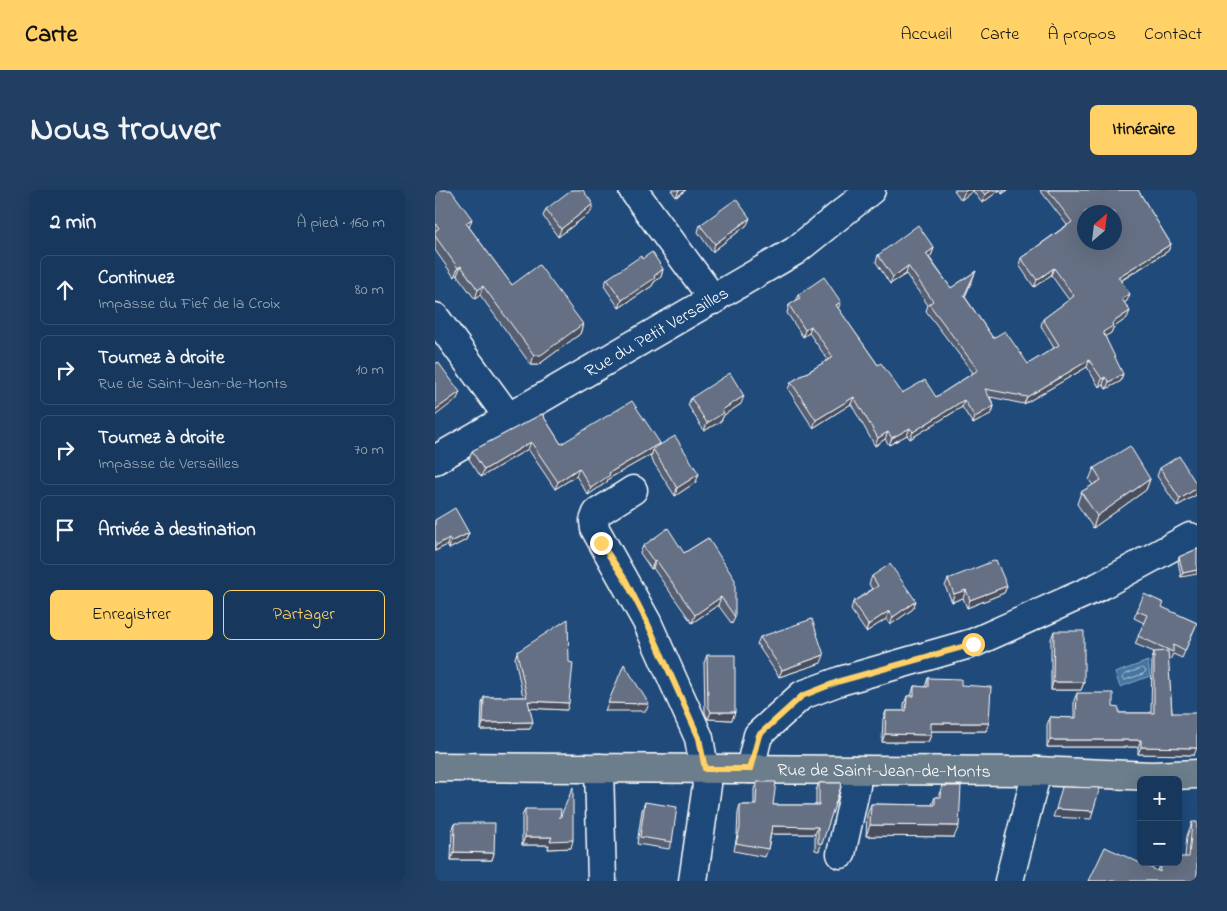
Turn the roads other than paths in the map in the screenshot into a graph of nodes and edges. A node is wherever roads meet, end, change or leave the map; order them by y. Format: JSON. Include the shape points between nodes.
{"nodes":[{"id":1,"x":633,"y":190,"type":"edge"},
{"id":2,"x":871,"y":190,"type":"edge"},
{"id":3,"x":713,"y":300,"type":"junction"},
{"id":4,"x":435,"y":317,"type":"edge"},
{"id":5,"x":509,"y":418,"type":"junction"},
{"id":6,"x":435,"y":460,"type":"edge"},
{"id":7,"x":633,"y":490,"type":"dead end"},
{"id":8,"x":1190,"y":537,"type":"dead end"},
{"id":9,"x":435,"y":767,"type":"edge"},
{"id":10,"x":599,"y":768,"type":"junction"},
{"id":11,"x":705,"y":769,"type":"junction"},
{"id":12,"x":750,"y":769,"type":"junction"},
{"id":13,"x":854,"y":770,"type":"junction"},
{"id":14,"x":1037,"y":771,"type":"junction"},
{"id":15,"x":1197,"y":774,"type":"edge"},
{"id":16,"x":1178,"y":776,"type":"edge"},
{"id":17,"x":1137,"y":777,"type":"edge"},
{"id":18,"x":1182,"y":785,"type":"edge"},
{"id":19,"x":1197,"y":790,"type":"edge"},
{"id":20,"x":841,"y":854,"type":"dead end"},
{"id":21,"x":602,"y":881,"type":"edge"},
{"id":22,"x":693,"y":881,"type":"edge"},
{"id":23,"x":1009,"y":881,"type":"edge"}],
"edges":[{"from":1,"to":3,"type":"street"},
{"from":2,"to":3,"type":"street","name":"Rue du Petit Versailles","via":[[795,251]]},
{"from":3,"to":5,"type":"street","name":"Rue du Petit Versailles"},
{"from":4,"to":5,"type":"street"},
{"from":5,"to":6,"type":"street","name":"Rue du Petit Versailles"},
{"from":7,"to":11,"type":"street","via":[[597,513],[595,529],[647,622],[699,738]]},
{"from":8,"to":12,"type":"street","via":[[1098,587],[973,644],[840,681],[802,696],[759,735]]},
{"from":9,"to":10,"type":"main road","name":"Rue de Saint-Jean-de-Monts"},
{"from":10,"to":11,"type":"main road","name":"Rue de Saint-Jean-de-Monts"},
{"from":10,"to":21,"type":"street"},
{"from":11,"to":12,"type":"main road","name":"Rue de Saint-Jean-de-Monts"},
{"from":11,"to":22,"type":"street","via":[[707,784]]},
{"from":12,"to":13,"type":"main road","name":"Rue de Saint-Jean-de-Monts"},
{"from":13,"to":14,"type":"main road","name":"Rue de Saint-Jean-de-Monts"},
{"from":13,"to":20,"type":"street","via":[[856,786]]},
{"from":14,"to":17,"type":"main road","name":"Rue de Saint-Jean-de-Monts"},
{"from":14,"to":23,"type":"street"},
{"from":15,"to":16,"type":"main road","name":"Rue de Saint-Jean-de-Monts"},
{"from":18,"to":19,"type":"main road"}]}
